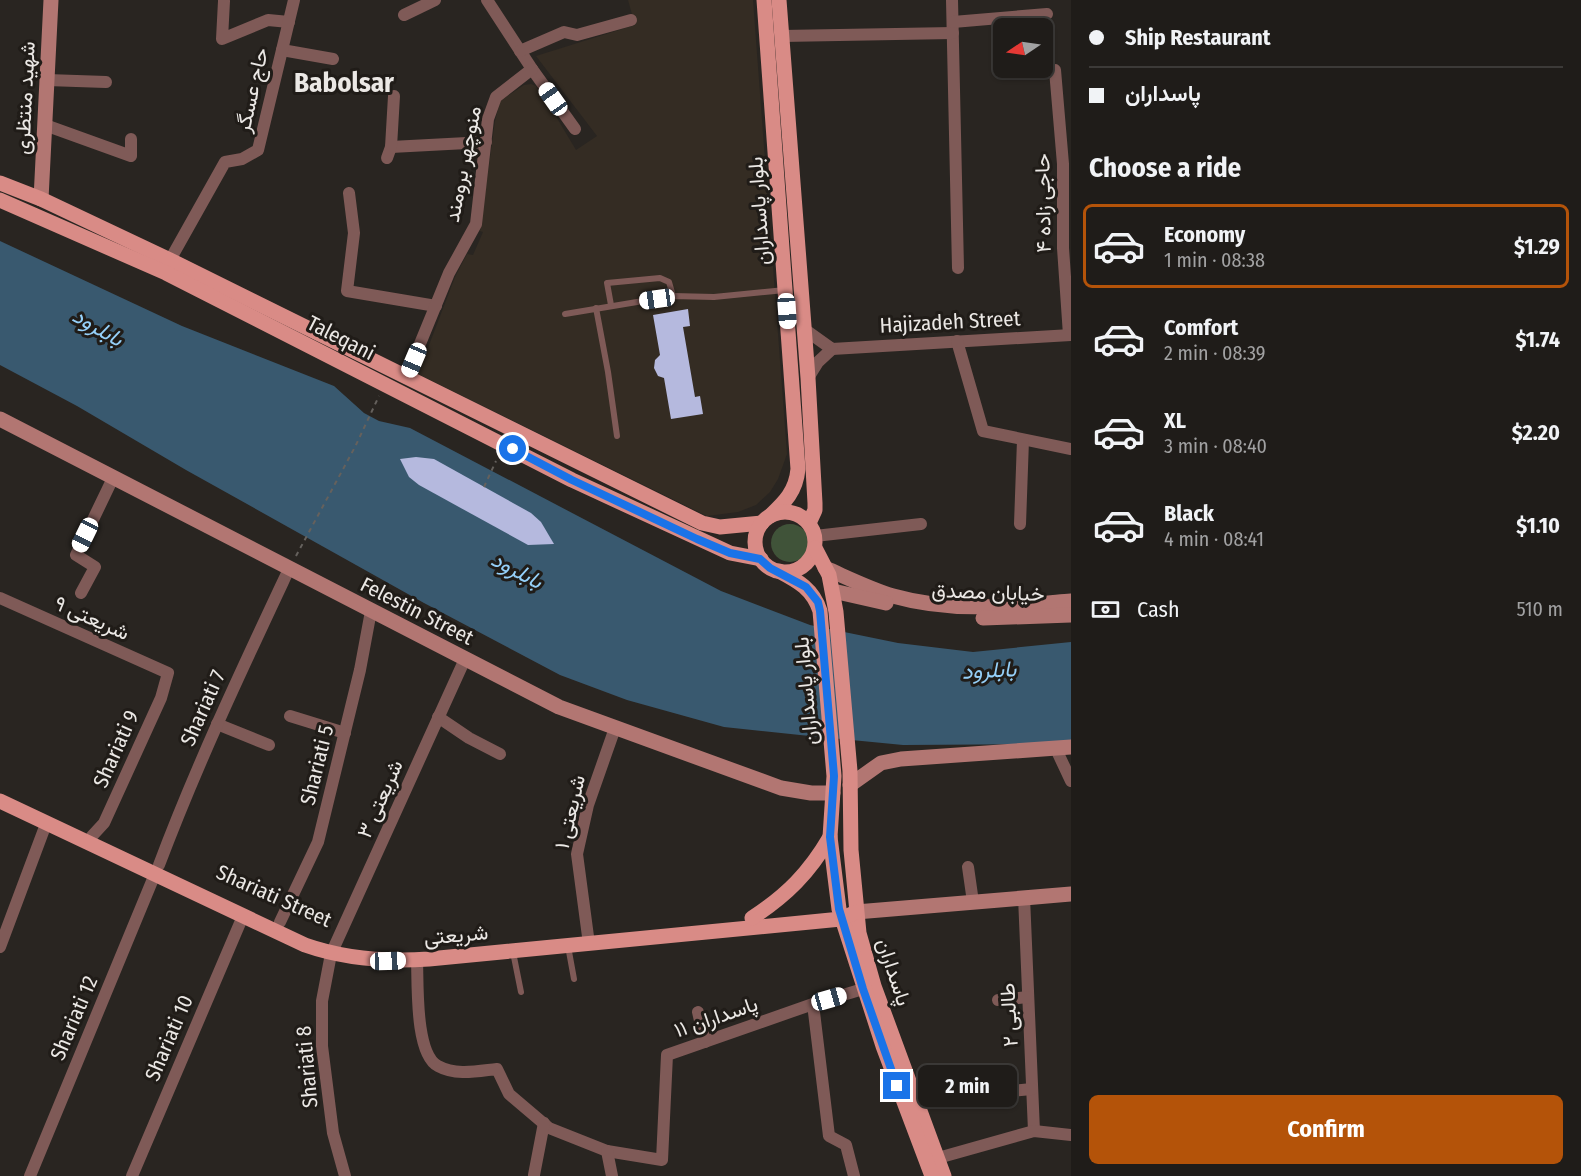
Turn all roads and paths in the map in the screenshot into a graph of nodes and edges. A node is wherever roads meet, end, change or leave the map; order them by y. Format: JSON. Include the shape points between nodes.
{"nodes":[{"id":1,"x":51,"y":0,"type":"edge"},
{"id":2,"x":294,"y":0,"type":"edge"},
{"id":3,"x":435,"y":0,"type":"edge"},
{"id":4,"x":487,"y":0,"type":"edge"},
{"id":5,"x":764,"y":0,"type":"edge"},
{"id":6,"x":779,"y":0,"type":"edge"},
{"id":7,"x":952,"y":0,"type":"edge"},
{"id":8,"x":224,"y":1,"type":"edge"},
{"id":9,"x":1047,"y":14,"type":"dead end"},
{"id":10,"x":404,"y":15,"type":"dead end"},
{"id":11,"x":630,"y":20,"type":"dead end"},
{"id":12,"x":289,"y":22,"type":"junction"},
{"id":13,"x":953,"y":28,"type":"junction"},
{"id":14,"x":782,"y":36,"type":"junction"},
{"id":15,"x":282,"y":50,"type":"junction"},
{"id":16,"x":520,"y":51,"type":"junction"},
{"id":17,"x":333,"y":59,"type":"dead end"},
{"id":18,"x":532,"y":69,"type":"junction"},
{"id":19,"x":1055,"y":70,"type":"dead end"},
{"id":20,"x":47,"y":80,"type":"junction"},
{"id":21,"x":106,"y":82,"type":"dead end"},
{"id":22,"x":394,"y":96,"type":"dead end"},
{"id":23,"x":45,"y":125,"type":"junction"},
{"id":24,"x":575,"y":129,"type":"dead end"},
{"id":25,"x":131,"y":139,"type":"dead end"},
{"id":26,"x":486,"y":142,"type":"junction"},
{"id":27,"x":0,"y":183,"type":"edge"},
{"id":28,"x":350,"y":193,"type":"dead end"},
{"id":29,"x":41,"y":199,"type":"junction"},
{"id":30,"x":0,"y":200,"type":"edge"},
{"id":31,"x":34,"y":214,"type":"junction"},
{"id":32,"x":170,"y":260,"type":"junction"},
{"id":33,"x":958,"y":268,"type":"dead end"},
{"id":34,"x":786,"y":290,"type":"junction"},
{"id":35,"x":673,"y":296,"type":"junction"},
{"id":36,"x":610,"y":305,"type":"junction"},
{"id":37,"x":436,"y":306,"type":"junction"},
{"id":38,"x":596,"y":308,"type":"junction"},
{"id":39,"x":566,"y":314,"type":"dead end"},
{"id":40,"x":804,"y":329,"type":"junction"},
{"id":41,"x":1070,"y":335,"type":"edge"},
{"id":42,"x":957,"y":341,"type":"junction"},
{"id":43,"x":832,"y":349,"type":"junction"},
{"id":44,"x":406,"y":378,"type":"junction"},
{"id":45,"x":808,"y":378,"type":"junction"},
{"id":46,"x":376,"y":402,"type":"dead end"},
{"id":47,"x":0,"y":419,"type":"edge"},
{"id":48,"x":617,"y":436,"type":"dead end"},
{"id":49,"x":1023,"y":440,"type":"junction"},
{"id":50,"x":1071,"y":449,"type":"edge"},
{"id":51,"x":496,"y":462,"type":"dead end"},
{"id":52,"x":113,"y":477,"type":"junction"},
{"id":53,"x":484,"y":487,"type":"dead end"},
{"id":54,"x":766,"y":520,"type":"junction"},
{"id":55,"x":921,"y":524,"type":"dead end"},
{"id":56,"x":1020,"y":524,"type":"dead end"},
{"id":57,"x":731,"y":527,"type":"junction"},
{"id":58,"x":813,"y":536,"type":"junction"},
{"id":59,"x":300,"y":548,"type":"dead end"},
{"id":60,"x":730,"y":553,"type":"junction"},
{"id":61,"x":760,"y":559,"type":"junction"},
{"id":62,"x":825,"y":568,"type":"junction"},
{"id":63,"x":289,"y":569,"type":"junction"},
{"id":64,"x":778,"y":571,"type":"junction"},
{"id":65,"x":833,"y":591,"type":"junction"},
{"id":66,"x":81,"y":593,"type":"dead end"},
{"id":67,"x":0,"y":598,"type":"edge"},
{"id":68,"x":1071,"y":601,"type":"edge"},
{"id":69,"x":371,"y":611,"type":"junction"},
{"id":70,"x":1071,"y":615,"type":"edge"},
{"id":71,"x":465,"y":659,"type":"junction"},
{"id":72,"x":290,"y":716,"type":"dead end"},
{"id":73,"x":438,"y":717,"type":"junction"},
{"id":74,"x":217,"y":724,"type":"junction"},
{"id":75,"x":615,"y":728,"type":"junction"},
{"id":76,"x":345,"y":733,"type":"junction"},
{"id":77,"x":269,"y":745,"type":"dead end"},
{"id":78,"x":1064,"y":748,"type":"edge"},
{"id":79,"x":500,"y":754,"type":"dead end"},
{"id":80,"x":850,"y":778,"type":"junction"},
{"id":81,"x":1071,"y":782,"type":"edge"},
{"id":82,"x":0,"y":790,"type":"edge"},
{"id":83,"x":833,"y":793,"type":"junction"},
{"id":84,"x":0,"y":801,"type":"edge"},
{"id":85,"x":46,"y":824,"type":"junction"},
{"id":86,"x":92,"y":836,"type":"junction"},
{"id":87,"x":830,"y":837,"type":"junction"},
{"id":88,"x":968,"y":867,"type":"dead end"},
{"id":89,"x":157,"y":870,"type":"junction"},
{"id":90,"x":1071,"y":894,"type":"edge"},
{"id":91,"x":1024,"y":897,"type":"junction"},
{"id":92,"x":973,"y":902,"type":"junction"},
{"id":93,"x":856,"y":912,"type":"junction"},
{"id":94,"x":840,"y":914,"type":"junction"},
{"id":95,"x":243,"y":916,"type":"junction"},
{"id":96,"x":752,"y":918,"type":"junction"},
{"id":97,"x":280,"y":922,"type":"junction"},
{"id":98,"x":588,"y":939,"type":"junction"},
{"id":99,"x":568,"y":945,"type":"junction"},
{"id":100,"x":0,"y":947,"type":"edge"},
{"id":101,"x":333,"y":950,"type":"junction"},
{"id":102,"x":513,"y":951,"type":"junction"},
{"id":103,"x":417,"y":960,"type":"junction"},
{"id":104,"x":574,"y":979,"type":"dead end"},
{"id":105,"x":863,"y":989,"type":"junction"},
{"id":106,"x":521,"y":992,"type":"dead end"},
{"id":107,"x":1028,"y":996,"type":"junction"},
{"id":108,"x":998,"y":1000,"type":"dead end"},
{"id":109,"x":813,"y":1004,"type":"junction"},
{"id":110,"x":698,"y":1012,"type":"dead end"},
{"id":111,"x":705,"y":1042,"type":"junction"},
{"id":112,"x":1032,"y":1089,"type":"junction"},
{"id":113,"x":999,"y":1092,"type":"dead end"},
{"id":114,"x":544,"y":1123,"type":"junction"},
{"id":115,"x":1034,"y":1131,"type":"junction"},
{"id":116,"x":1071,"y":1135,"type":"edge"},
{"id":117,"x":607,"y":1151,"type":"junction"},
{"id":118,"x":341,"y":1157,"type":"junction"},
{"id":119,"x":938,"y":1158,"type":"junction"},
{"id":120,"x":534,"y":1175,"type":"edge"},
{"id":121,"x":30,"y":1176,"type":"edge"},
{"id":122,"x":132,"y":1176,"type":"edge"},
{"id":123,"x":333,"y":1176,"type":"edge"},
{"id":124,"x":345,"y":1176,"type":"edge"},
{"id":125,"x":612,"y":1176,"type":"edge"},
{"id":126,"x":854,"y":1176,"type":"edge"},
{"id":127,"x":932,"y":1176,"type":"edge"},
{"id":128,"x":944,"y":1176,"type":"edge"}],
"edges":[{"from":1,"to":20,"type":"main road","name":"شهید منتظری"},
{"from":2,"to":12,"type":"street","name":"حاج عسگر"},
{"from":3,"to":10,"type":"street"},
{"from":4,"to":16,"type":"street"},
{"from":5,"to":34,"type":"main road","name":"بلوار پاسداران"},
{"from":6,"to":14,"type":"main road","name":"بلوار پاسداران"},
{"from":7,"to":13,"type":"street"},
{"from":8,"to":12,"type":"street","via":[[222,39],[268,20]]},
{"from":9,"to":13,"type":"street"},
{"from":11,"to":16,"type":"street","via":[[577,35],[564,32]]},
{"from":12,"to":15,"type":"street","name":"حاج عسگر"},
{"from":13,"to":14,"type":"street"},
{"from":13,"to":33,"type":"street"},
{"from":14,"to":40,"type":"main road","name":"بلوار پاسداران"},
{"from":15,"to":17,"type":"street"},
{"from":15,"to":32,"type":"street","name":"حاج عسگر","via":[[258,150],[225,162]]},
{"from":16,"to":18,"type":"street"},
{"from":18,"to":24,"type":"street"},
{"from":18,"to":26,"type":"street","name":"منوچهر برومند","via":[[496,97]]},
{"from":19,"to":41,"type":"street","name":"حاجی زاده ۴"},
{"from":20,"to":21,"type":"street"},
{"from":20,"to":23,"type":"main road","name":"شهید منتظری"},
{"from":22,"to":26,"type":"street","via":[[389,152]]},
{"from":23,"to":25,"type":"street","via":[[131,156]]},
{"from":23,"to":29,"type":"main road","name":"شهید منتظری"},
{"from":26,"to":37,"type":"street","name":"منوچهر برومند","via":[[476,224]]},
{"from":27,"to":29,"type":"main road","name":"Taleqani"},
{"from":28,"to":37,"type":"street","via":[[354,233],[347,291]]},
{"from":29,"to":31,"type":"main road"},
{"from":29,"to":32,"type":"main road","name":"Taleqani"},
{"from":30,"to":31,"type":"main road","name":"Taleqani"},
{"from":31,"to":60,"type":"main road","name":"Taleqani","via":[[166,273],[572,480]]},
{"from":32,"to":44,"type":"main road","name":"Taleqani"},
{"from":34,"to":35,"type":"lane","via":[[714,297]]},
{"from":34,"to":54,"type":"main road","name":"بلوار پاسداران","via":[[798,476],[790,495]]},
{"from":35,"to":36,"type":"lane"},
{"from":35,"to":36,"type":"lane","via":[[669,282],[660,278],[607,283]]},
{"from":36,"to":38,"type":"lane"},
{"from":37,"to":44,"type":"street","name":"منوچهر برومند"},
{"from":38,"to":39,"type":"lane"},
{"from":38,"to":48,"type":"lane"},
{"from":40,"to":43,"type":"street"},
{"from":40,"to":45,"type":"main road","name":"بلوار پاسداران"},
{"from":41,"to":42,"type":"street","name":"Hajizadeh Street"},
{"from":42,"to":43,"type":"street","name":"Hajizadeh Street"},
{"from":42,"to":49,"type":"street","via":[[983,431]]},
{"from":43,"to":45,"type":"street"},
{"from":44,"to":57,"type":"main road","name":"Taleqani","via":[[702,523]]},
{"from":45,"to":58,"type":"main road","name":"بلوار پاسداران","via":[[815,503]]},
{"from":46,"to":59,"type":"path"},
{"from":47,"to":52,"type":"main road","name":"Felestin Street"},
{"from":49,"to":50,"type":"street"},
{"from":49,"to":56,"type":"street"},
{"from":51,"to":53,"type":"path"},
{"from":52,"to":63,"type":"main road","name":"Felestin Street"},
{"from":52,"to":66,"type":"street","via":[[76,555],[95,567]]},
{"from":54,"to":57,"type":"main road","name":"Taleqani"},
{"from":54,"to":58,"type":"main road","via":[[779,513],[798,515]]},
{"from":54,"to":61,"type":"main road","via":[[755,541]]},
{"from":55,"to":58,"type":"street"},
{"from":57,"to":60,"type":"main road","via":[[737,542],[735,551]]},
{"from":58,"to":62,"type":"main road","name":"بلوار پاسداران"},
{"from":58,"to":64,"type":"main road","via":[[810,560],[791,572]]},
{"from":60,"to":61,"type":"main road","name":"Taleqani"},
{"from":61,"to":64,"type":"main road"},
{"from":62,"to":65,"type":"main road","name":"بلوار پاسداران"},
{"from":62,"to":68,"type":"main road","name":"خیابان مصدق","via":[[895,597],[943,605],[989,608]]},
{"from":63,"to":69,"type":"main road","name":"Felestin Street"},
{"from":63,"to":74,"type":"street","name":"Shariati 7"},
{"from":64,"to":83,"type":"main road","name":"بلوار پاسداران","via":[[806,587],[818,602]]},
{"from":65,"to":70,"type":"main road","name":"خیابان مصدق","via":[[940,615]]},
{"from":65,"to":80,"type":"main road","name":"بلوار پاسداران"},
{"from":67,"to":86,"type":"street","name":"Shariati 9","via":[[168,673],[104,823]]},
{"from":69,"to":71,"type":"main road","name":"Felestin Street"},
{"from":69,"to":76,"type":"street","name":"Shariati 5"},
{"from":71,"to":73,"type":"street","name":"شریعتی ۳"},
{"from":71,"to":75,"type":"main road","name":"Felestin Street","via":[[559,707]]},
{"from":72,"to":76,"type":"street"},
{"from":73,"to":79,"type":"street"},
{"from":73,"to":101,"type":"street","name":"شریعتی ۳"},
{"from":74,"to":77,"type":"street"},
{"from":74,"to":89,"type":"street","name":"Shariati 7"},
{"from":75,"to":83,"type":"main road","name":"Felestin Street","via":[[781,788]]},
{"from":75,"to":98,"type":"street","name":"شریعتی ۱","via":[[588,805],[577,854]]},
{"from":76,"to":97,"type":"street","name":"Shariati 5","via":[[318,843]]},
{"from":78,"to":80,"type":"main road","via":[[901,759],[881,763]]},
{"from":78,"to":81,"type":"street"},
{"from":80,"to":93,"type":"main road","name":"پاسداران"},
{"from":82,"to":86,"type":"main road","name":"Shariati Street"},
{"from":83,"to":87,"type":"main road","name":"پاسداران"},
{"from":84,"to":85,"type":"main road","name":"شریعتی"},
{"from":85,"to":89,"type":"main road","name":"شریعتی"},
{"from":85,"to":100,"type":"street"},
{"from":86,"to":89,"type":"main road","name":"Shariati Street"},
{"from":87,"to":94,"type":"main road","name":"پاسداران"},
{"from":87,"to":96,"type":"main road","via":[[805,875],[777,902]]},
{"from":88,"to":92,"type":"street"},
{"from":89,"to":95,"type":"main road","name":"شریعتی"},
{"from":89,"to":97,"type":"main road","name":"Shariati Street"},
{"from":89,"to":121,"type":"street","name":"Shariati 12"},
{"from":90,"to":91,"type":"main road"},
{"from":91,"to":92,"type":"main road"},
{"from":91,"to":107,"type":"street","name":"طالبی ۲"},
{"from":92,"to":93,"type":"main road"},
{"from":93,"to":94,"type":"main road"},
{"from":93,"to":119,"type":"main road","name":"پاسداران","via":[[874,986]]},
{"from":94,"to":96,"type":"main road","name":"Shariati Street"},
{"from":94,"to":98,"type":"main road","name":"شریعتی"},
{"from":94,"to":105,"type":"main road","name":"پاسداران"},
{"from":95,"to":101,"type":"main road","name":"شریعتی","via":[[305,945]]},
{"from":95,"to":122,"type":"street","name":"Shariati 10"},
{"from":96,"to":98,"type":"main road","name":"Shariati Street"},
{"from":97,"to":101,"type":"main road","name":"Shariati Street"},
{"from":98,"to":99,"type":"main road","name":"شریعتی"},
{"from":98,"to":101,"type":"main road","name":"Shariati Street","via":[[416,951]]},
{"from":99,"to":102,"type":"main road","name":"شریعتی"},
{"from":99,"to":104,"type":"lane"},
{"from":101,"to":103,"type":"main road","name":"شریعتی","via":[[378,960]]},
{"from":101,"to":118,"type":"street","name":"Shariati 8","via":[[322,1001],[322,1046],[333,1133]]},
{"from":102,"to":103,"type":"main road","name":"شریعتی"},
{"from":102,"to":106,"type":"lane"},
{"from":103,"to":114,"type":"street","via":[[419,1018],[427,1054],[437,1066],[465,1073],[497,1069],[509,1094]]},
{"from":105,"to":109,"type":"street","name":"پاسداران ۱۱"},
{"from":105,"to":127,"type":"main road","name":"پاسداران"},
{"from":107,"to":108,"type":"street"},
{"from":107,"to":112,"type":"street","name":"طالبی ۲"},
{"from":109,"to":111,"type":"street","name":"پاسداران ۱۱"},
{"from":109,"to":126,"type":"street","via":[[830,1136],[846,1145]]},
{"from":110,"to":111,"type":"street"},
{"from":111,"to":117,"type":"street","name":"پاسداران ۱۱","via":[[667,1054],[662,1160]]},
{"from":112,"to":113,"type":"street"},
{"from":112,"to":115,"type":"street","name":"طالبی ۲"},
{"from":114,"to":117,"type":"street"},
{"from":114,"to":120,"type":"street"},
{"from":115,"to":116,"type":"street"},
{"from":115,"to":119,"type":"street"},
{"from":117,"to":125,"type":"street"},
{"from":118,"to":123,"type":"street"},
{"from":118,"to":124,"type":"street","name":"Shariati 8"},
{"from":119,"to":128,"type":"main road","name":"پاسداران"}]}
